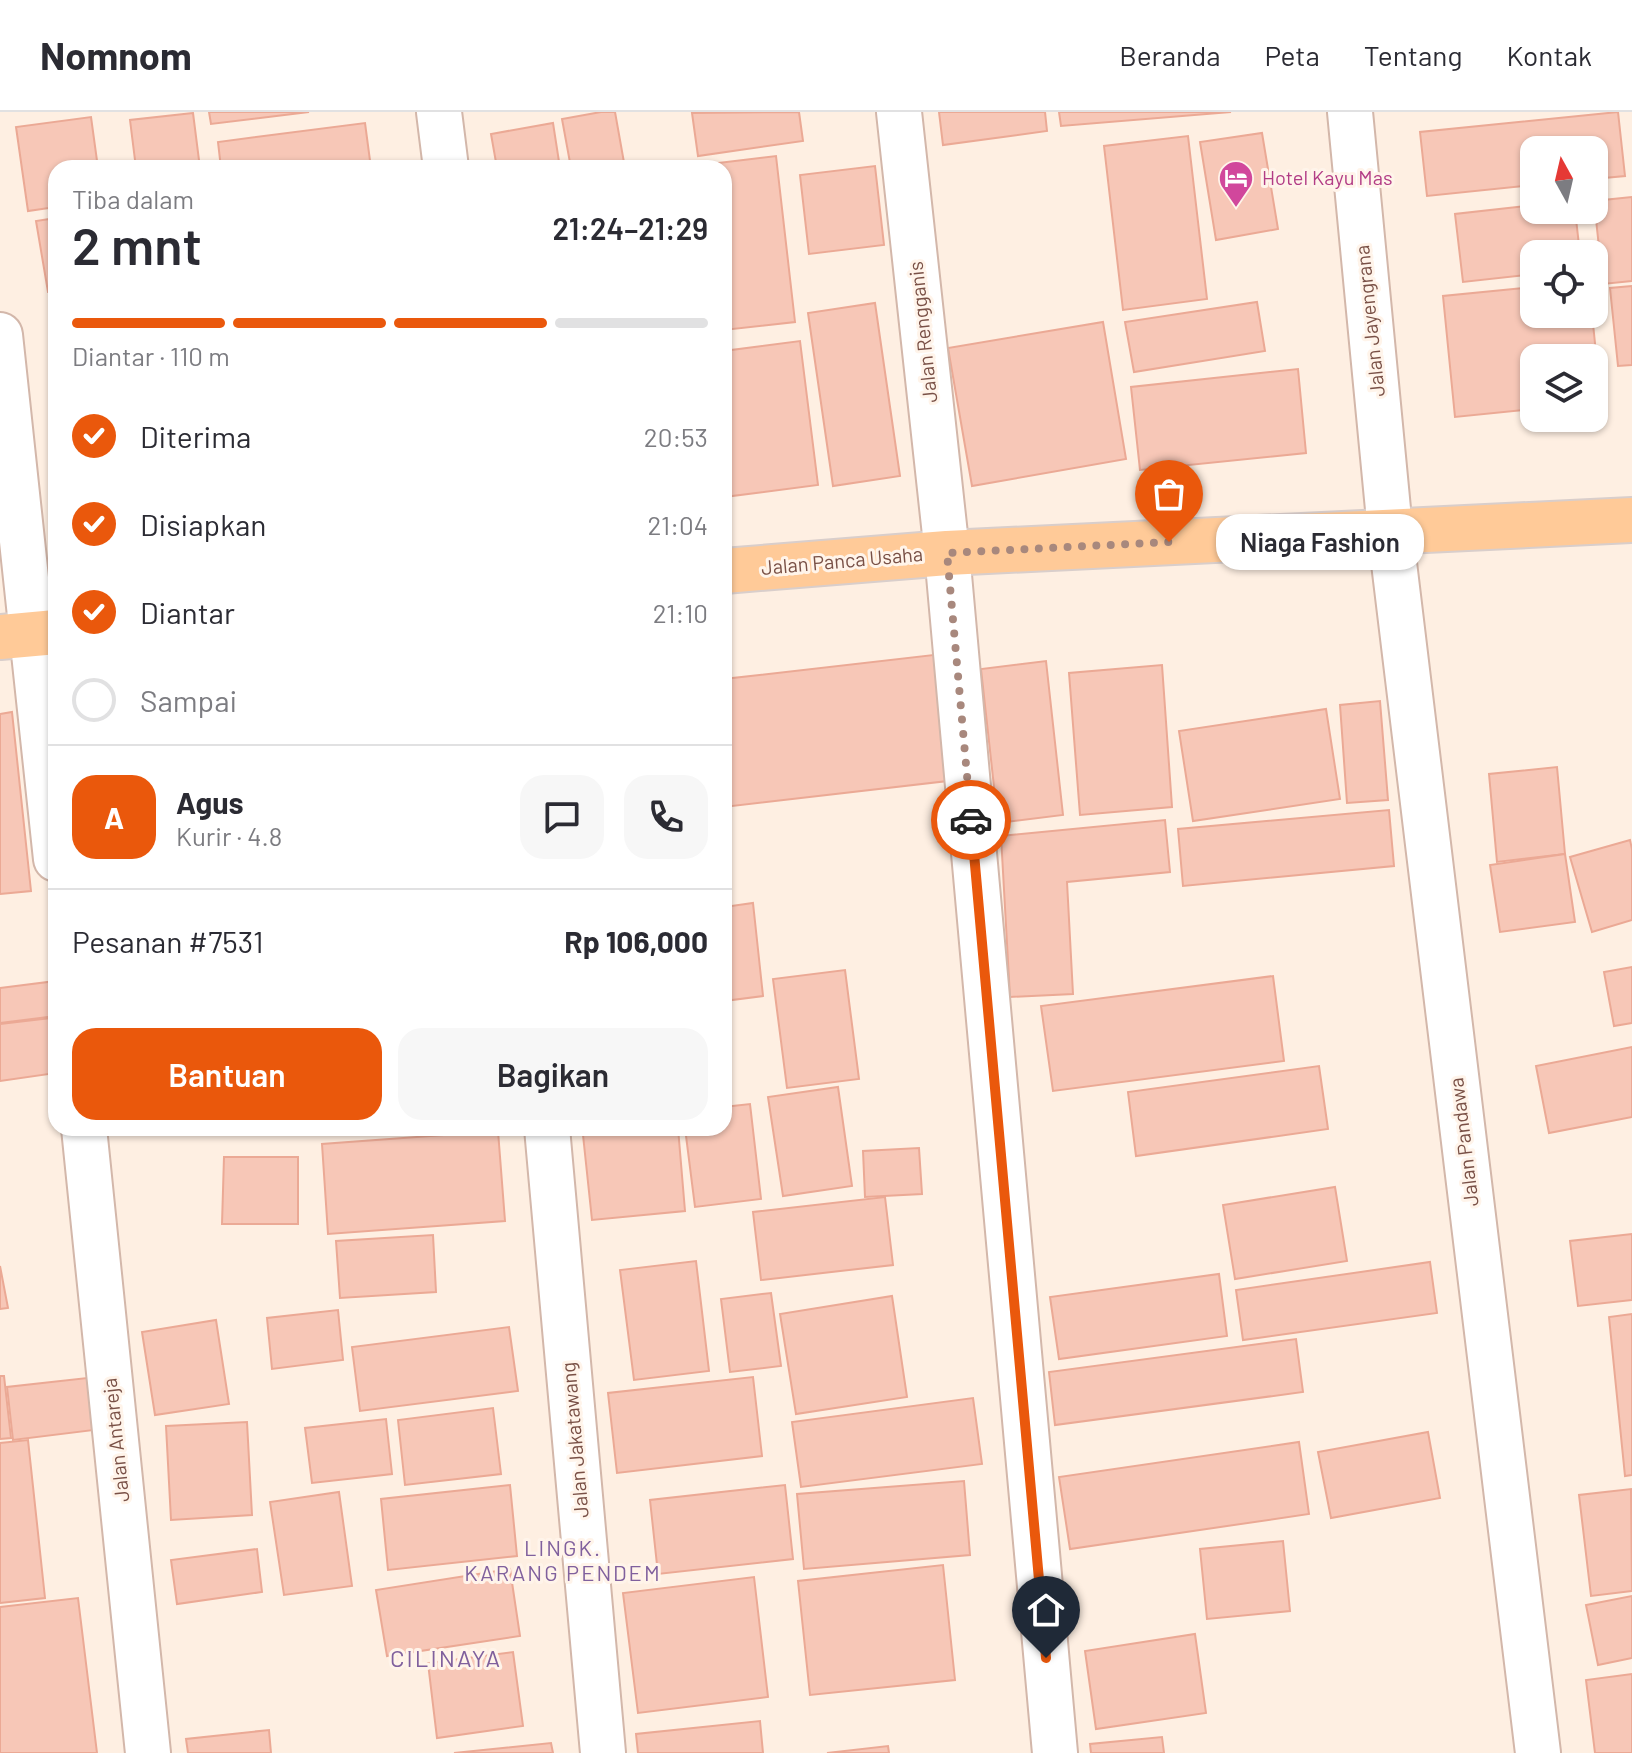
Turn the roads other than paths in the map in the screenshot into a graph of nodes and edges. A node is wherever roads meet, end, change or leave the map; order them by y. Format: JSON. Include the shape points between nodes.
{"nodes":[{"id":1,"x":439,"y":112,"type":"edge"},
{"id":2,"x":899,"y":112,"type":"edge"},
{"id":3,"x":1350,"y":112,"type":"edge"},
{"id":4,"x":445,"y":160,"type":"edge"},
{"id":5,"x":0,"y":335,"type":"edge"},
{"id":6,"x":1632,"y":520,"type":"edge"},
{"id":7,"x":1390,"y":530,"type":"junction"},
{"id":8,"x":947,"y":553,"type":"junction"},
{"id":9,"x":732,"y":570,"type":"edge"},
{"id":10,"x":30,"y":634,"type":"edge"},
{"id":11,"x":48,"y":790,"type":"edge"},
{"id":12,"x":85,"y":1136,"type":"edge"},
{"id":13,"x":548,"y":1136,"type":"edge"},
{"id":14,"x":148,"y":1753,"type":"edge"},
{"id":15,"x":603,"y":1753,"type":"edge"},
{"id":16,"x":1055,"y":1753,"type":"edge"},
{"id":17,"x":1538,"y":1753,"type":"edge"}],
"edges":[{"from":1,"to":4,"type":"street"},
{"from":2,"to":8,"type":"street","name":"Jalan Rengganis"},
{"from":3,"to":7,"type":"street","name":"Jalan Jayengrana"},
{"from":5,"to":10,"type":"street"},
{"from":6,"to":7,"type":"main road","name":"Jalan Panca Usaha"},
{"from":7,"to":8,"type":"main road","name":"Jalan Panca Usaha"},
{"from":7,"to":17,"type":"street","name":"Jalan Pandawa"},
{"from":8,"to":9,"type":"main road","name":"Jalan Panca Usaha"},
{"from":8,"to":16,"type":"street","name":"Jalan Rengganis"},
{"from":10,"to":11,"type":"street"},
{"from":12,"to":14,"type":"street","name":"Jalan Antareja"},
{"from":13,"to":15,"type":"street","name":"Jalan Jakatawang"}]}
